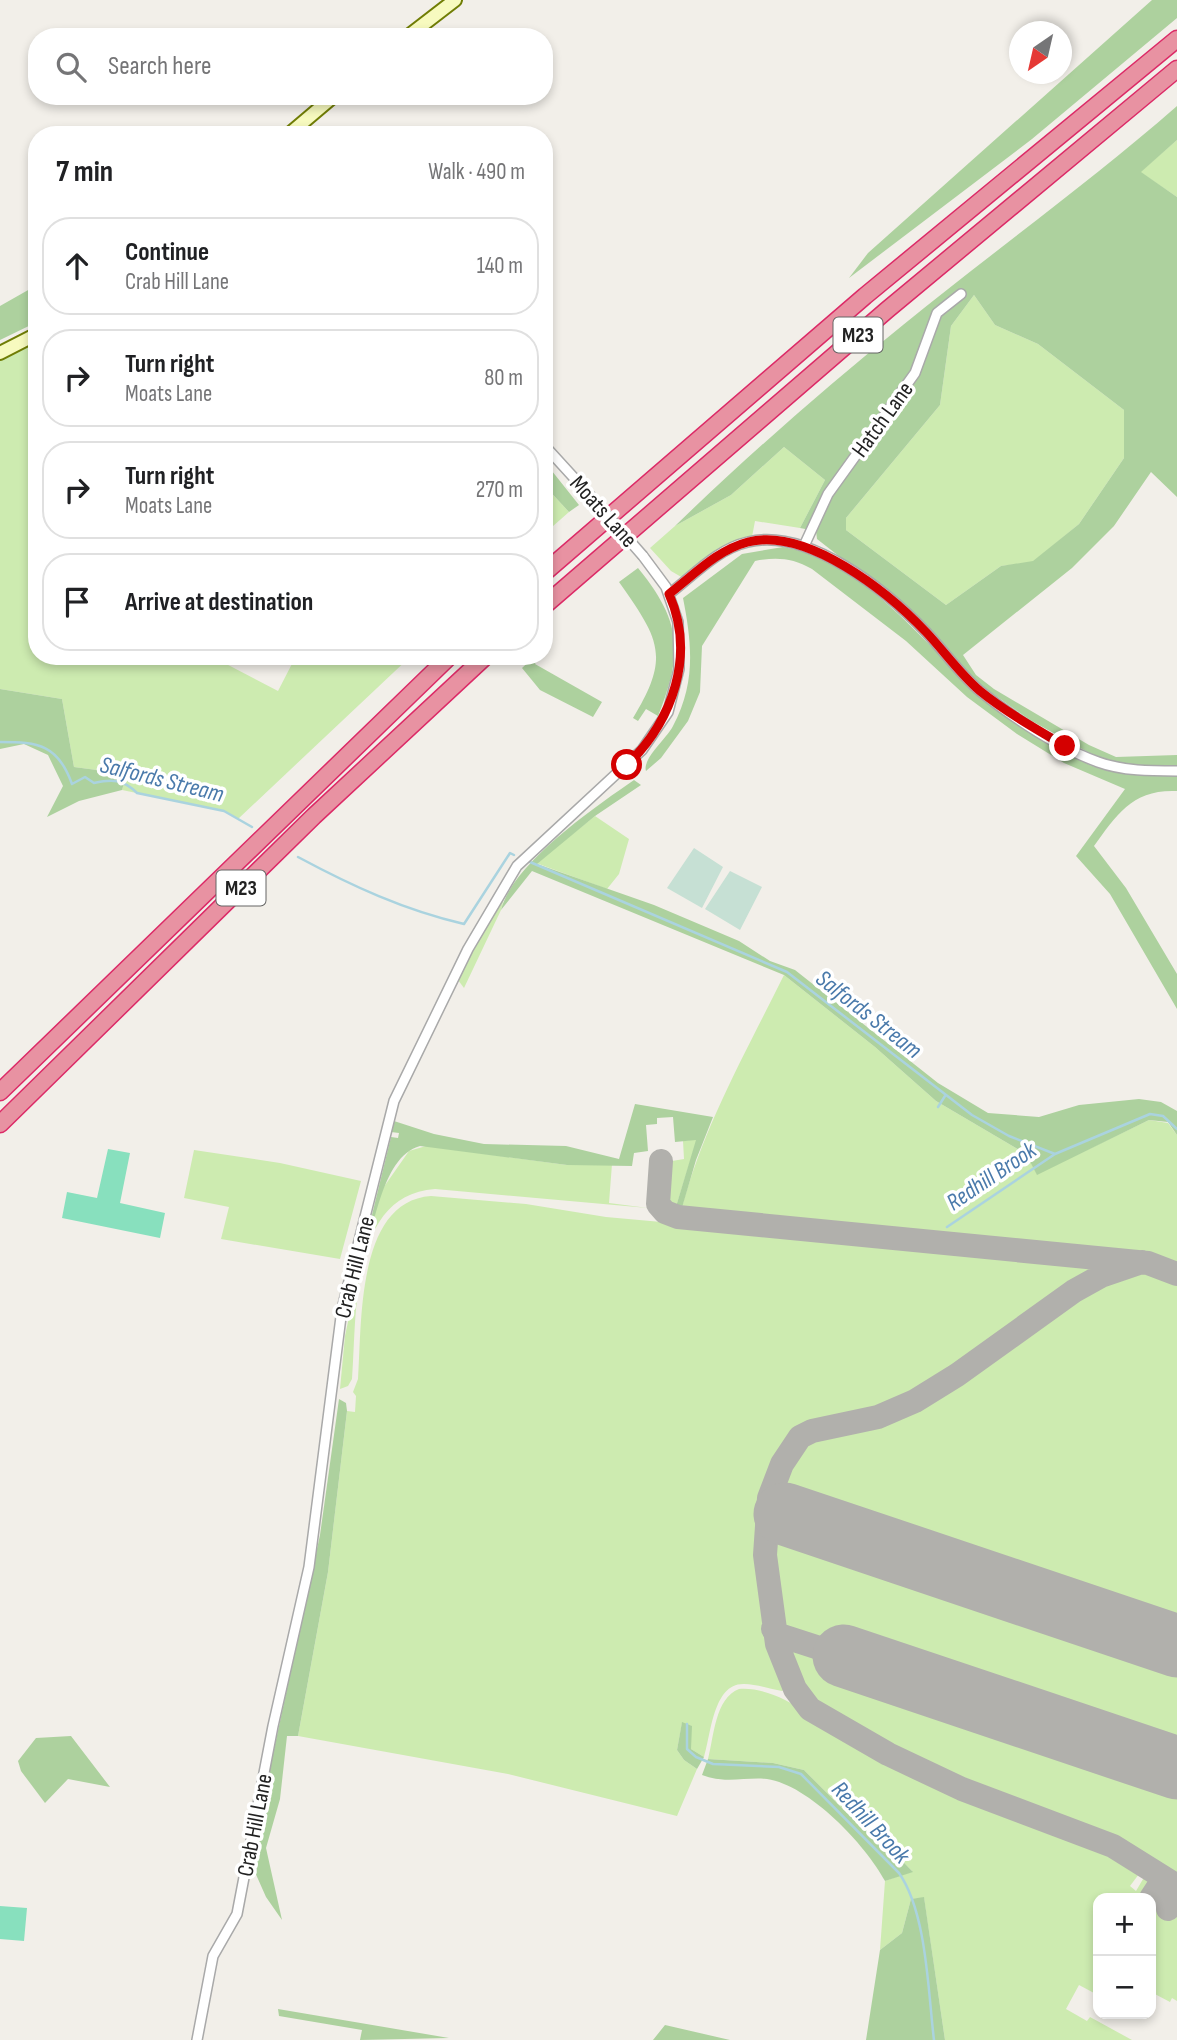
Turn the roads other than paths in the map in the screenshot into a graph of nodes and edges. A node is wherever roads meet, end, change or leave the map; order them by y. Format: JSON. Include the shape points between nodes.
{"nodes":[{"id":1,"x":455,"y":0,"type":"edge"},
{"id":2,"x":419,"y":28,"type":"edge"},
{"id":3,"x":1177,"y":38,"type":"edge"},
{"id":4,"x":1177,"y":69,"type":"edge"},
{"id":5,"x":323,"y":105,"type":"edge"},
{"id":6,"x":299,"y":126,"type":"edge"},
{"id":7,"x":961,"y":294,"type":"dead end"},
{"id":8,"x":28,"y":338,"type":"edge"},
{"id":9,"x":0,"y":352,"type":"edge"},
{"id":10,"x":553,"y":454,"type":"edge"},
{"id":11,"x":804,"y":547,"type":"junction"},
{"id":12,"x":553,"y":565,"type":"edge"},
{"id":13,"x":661,"y":580,"type":"joint"},
{"id":14,"x":669,"y":594,"type":"junction"},
{"id":15,"x":553,"y":598,"type":"edge"},
{"id":16,"x":441,"y":665,"type":"edge"},
{"id":17,"x":476,"y":665,"type":"edge"},
{"id":18,"x":1177,"y":771,"type":"edge"},
{"id":19,"x":0,"y":1092,"type":"edge"},
{"id":20,"x":0,"y":1124,"type":"edge"},
{"id":21,"x":197,"y":2040,"type":"edge"}],
"edges":[{"from":1,"to":2,"type":"street"},
{"from":3,"to":12,"type":"highway","number":"M23","via":[[865,296]]},
{"from":4,"to":15,"type":"highway","number":"M23","via":[[887,310]]},
{"from":5,"to":6,"type":"street"},
{"from":7,"to":11,"type":"street","name":"Hatch Lane","via":[[937,313],[915,373],[828,494]]},
{"from":8,"to":9,"type":"street"},
{"from":10,"to":13,"type":"street","name":"Moats Lane","bridge":true},
{"from":11,"to":14,"type":"street","via":[[778,539],[740,544]]},
{"from":11,"to":18,"type":"street","via":[[834,561],[895,604],[978,689],[1042,733],[1099,762]]},
{"from":13,"to":14,"type":"street","name":"Crab Hill Lane"},
{"from":14,"to":21,"type":"street","name":"Crab Hill Lane","via":[[678,622],[680,654],[674,694],[661,726],[634,759],[517,866],[468,949],[394,1101],[342,1309],[309,1567],[237,1914],[213,1956]]},
{"from":16,"to":19,"type":"highway","number":"M23"},
{"from":17,"to":20,"type":"highway","number":"M23","via":[[314,816]]}]}
